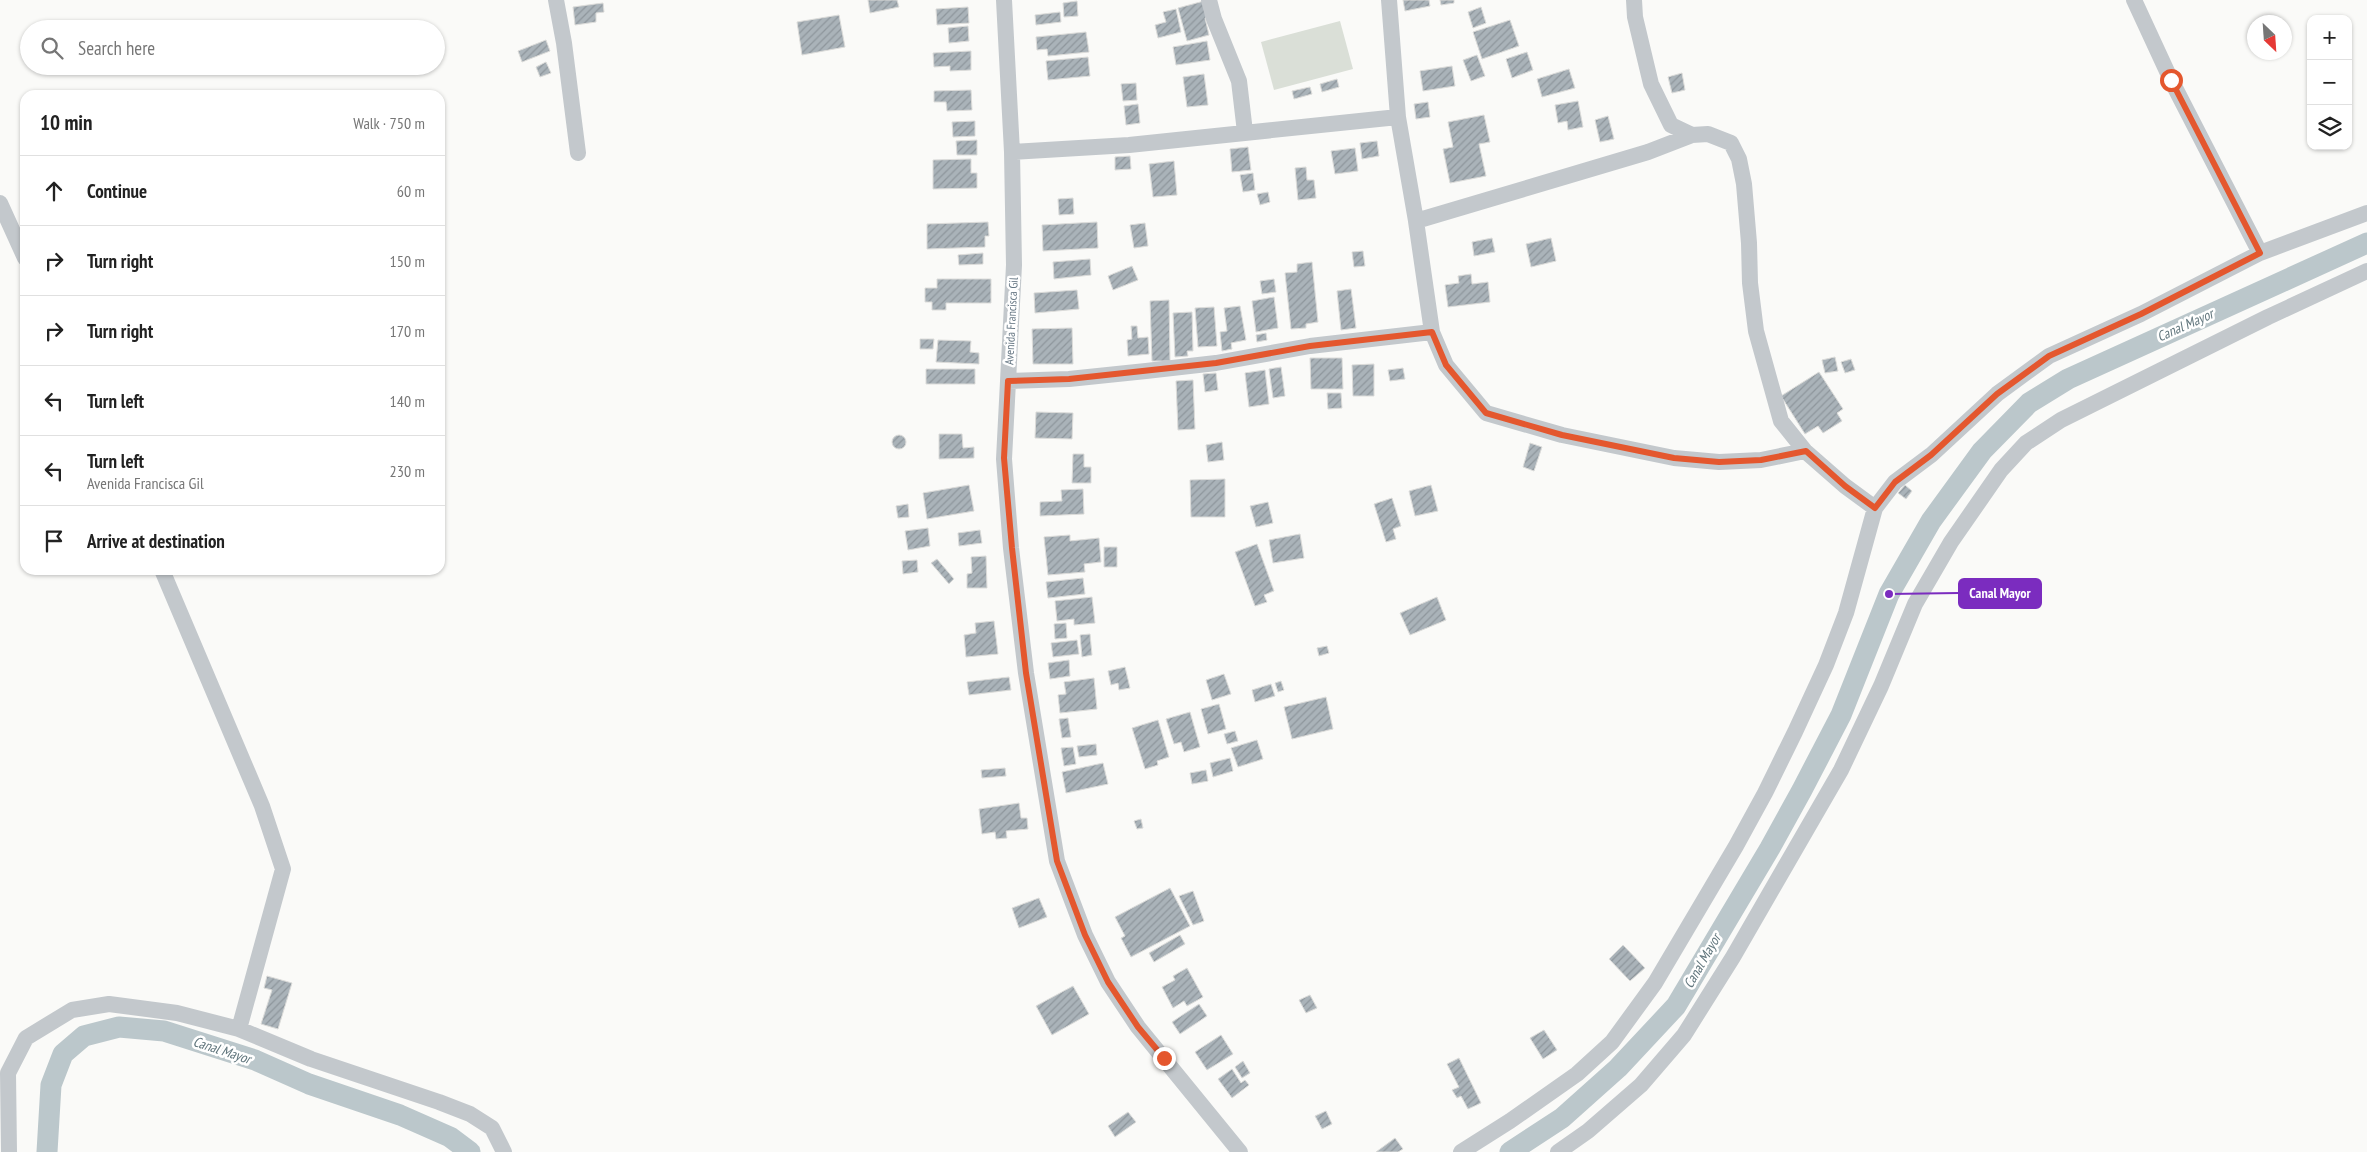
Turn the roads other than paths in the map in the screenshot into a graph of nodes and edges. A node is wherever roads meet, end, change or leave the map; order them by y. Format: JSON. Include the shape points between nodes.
{"nodes":[{"id":1,"x":556,"y":0,"type":"edge"},
{"id":2,"x":1004,"y":0,"type":"edge"},
{"id":3,"x":1209,"y":0,"type":"edge"},
{"id":4,"x":1389,"y":0,"type":"edge"},
{"id":5,"x":1634,"y":0,"type":"edge"},
{"id":6,"x":2134,"y":0,"type":"edge"},
{"id":7,"x":1398,"y":117,"type":"junction"},
{"id":8,"x":1245,"y":132,"type":"junction"},
{"id":9,"x":1692,"y":135,"type":"junction"},
{"id":10,"x":1012,"y":152,"type":"junction"},
{"id":11,"x":578,"y":153,"type":"dead end"},
{"id":12,"x":0,"y":203,"type":"edge"},
{"id":13,"x":2367,"y":213,"type":"edge"},
{"id":14,"x":1416,"y":221,"type":"junction"},
{"id":15,"x":20,"y":247,"type":"edge"},
{"id":16,"x":2260,"y":253,"type":"junction"},
{"id":17,"x":2367,"y":271,"type":"edge"},
{"id":18,"x":1432,"y":332,"type":"junction"},
{"id":19,"x":1008,"y":381,"type":"junction"},
{"id":20,"x":1806,"y":451,"type":"junction"},
{"id":21,"x":1875,"y":508,"type":"junction"},
{"id":22,"x":164,"y":575,"type":"edge"},
{"id":23,"x":239,"y":1029,"type":"junction"},
{"id":24,"x":9,"y":1152,"type":"edge"},
{"id":25,"x":504,"y":1152,"type":"edge"},
{"id":26,"x":1240,"y":1152,"type":"edge"},
{"id":27,"x":1461,"y":1152,"type":"edge"},
{"id":28,"x":1558,"y":1152,"type":"edge"}],
"edges":[{"from":1,"to":11,"type":"street"},
{"from":2,"to":10,"type":"street","name":"Avenida Francisca Gil"},
{"from":3,"to":8,"type":"street","via":[[1239,81]]},
{"from":4,"to":7,"type":"street"},
{"from":5,"to":9,"type":"street","via":[[1651,84],[1671,125]]},
{"from":6,"to":16,"type":"street","via":[[2171,80]]},
{"from":7,"to":8,"type":"street"},
{"from":7,"to":14,"type":"street"},
{"from":8,"to":10,"type":"street","via":[[1129,145]]},
{"from":9,"to":14,"type":"street","via":[[1648,152]]},
{"from":9,"to":20,"type":"street","via":[[1708,134],[1731,143],[1739,159],[1744,184],[1756,330],[1781,422]]},
{"from":10,"to":19,"type":"street","name":"Avenida Francisca Gil","via":[[1014,264]]},
{"from":12,"to":15,"type":"street"},
{"from":13,"to":16,"type":"street"},
{"from":14,"to":18,"type":"street"},
{"from":16,"to":21,"type":"street","via":[[2141,314],[2049,356],[1997,394],[1931,455],[1895,482]]},
{"from":17,"to":28,"type":"street","via":[[2061,420],[2026,443],[2000,470],[1951,542],[1915,604],[1841,770],[1734,957],[1684,1035],[1641,1084],[1588,1131]]},
{"from":18,"to":19,"type":"street","via":[[1310,346],[1216,363],[1069,379]]},
{"from":18,"to":20,"type":"street","via":[[1446,365],[1486,413],[1562,435],[1674,458],[1719,462],[1761,460]]},
{"from":19,"to":26,"type":"street","name":"Avenida Francisca Gil","via":[[1004,458],[1012,548],[1026,673],[1057,861],[1085,935],[1108,982],[1138,1027]]},
{"from":20,"to":21,"type":"street"},
{"from":21,"to":27,"type":"street","via":[[1846,613],[1826,665],[1761,801],[1655,983],[1612,1042],[1577,1074]]},
{"from":22,"to":23,"type":"street","via":[[262,806],[283,869]]},
{"from":23,"to":24,"type":"street","via":[[177,1013],[109,1004],[72,1010],[26,1038],[8,1073]]},
{"from":23,"to":25,"type":"street","via":[[311,1059],[470,1114],[492,1128]]}]}
